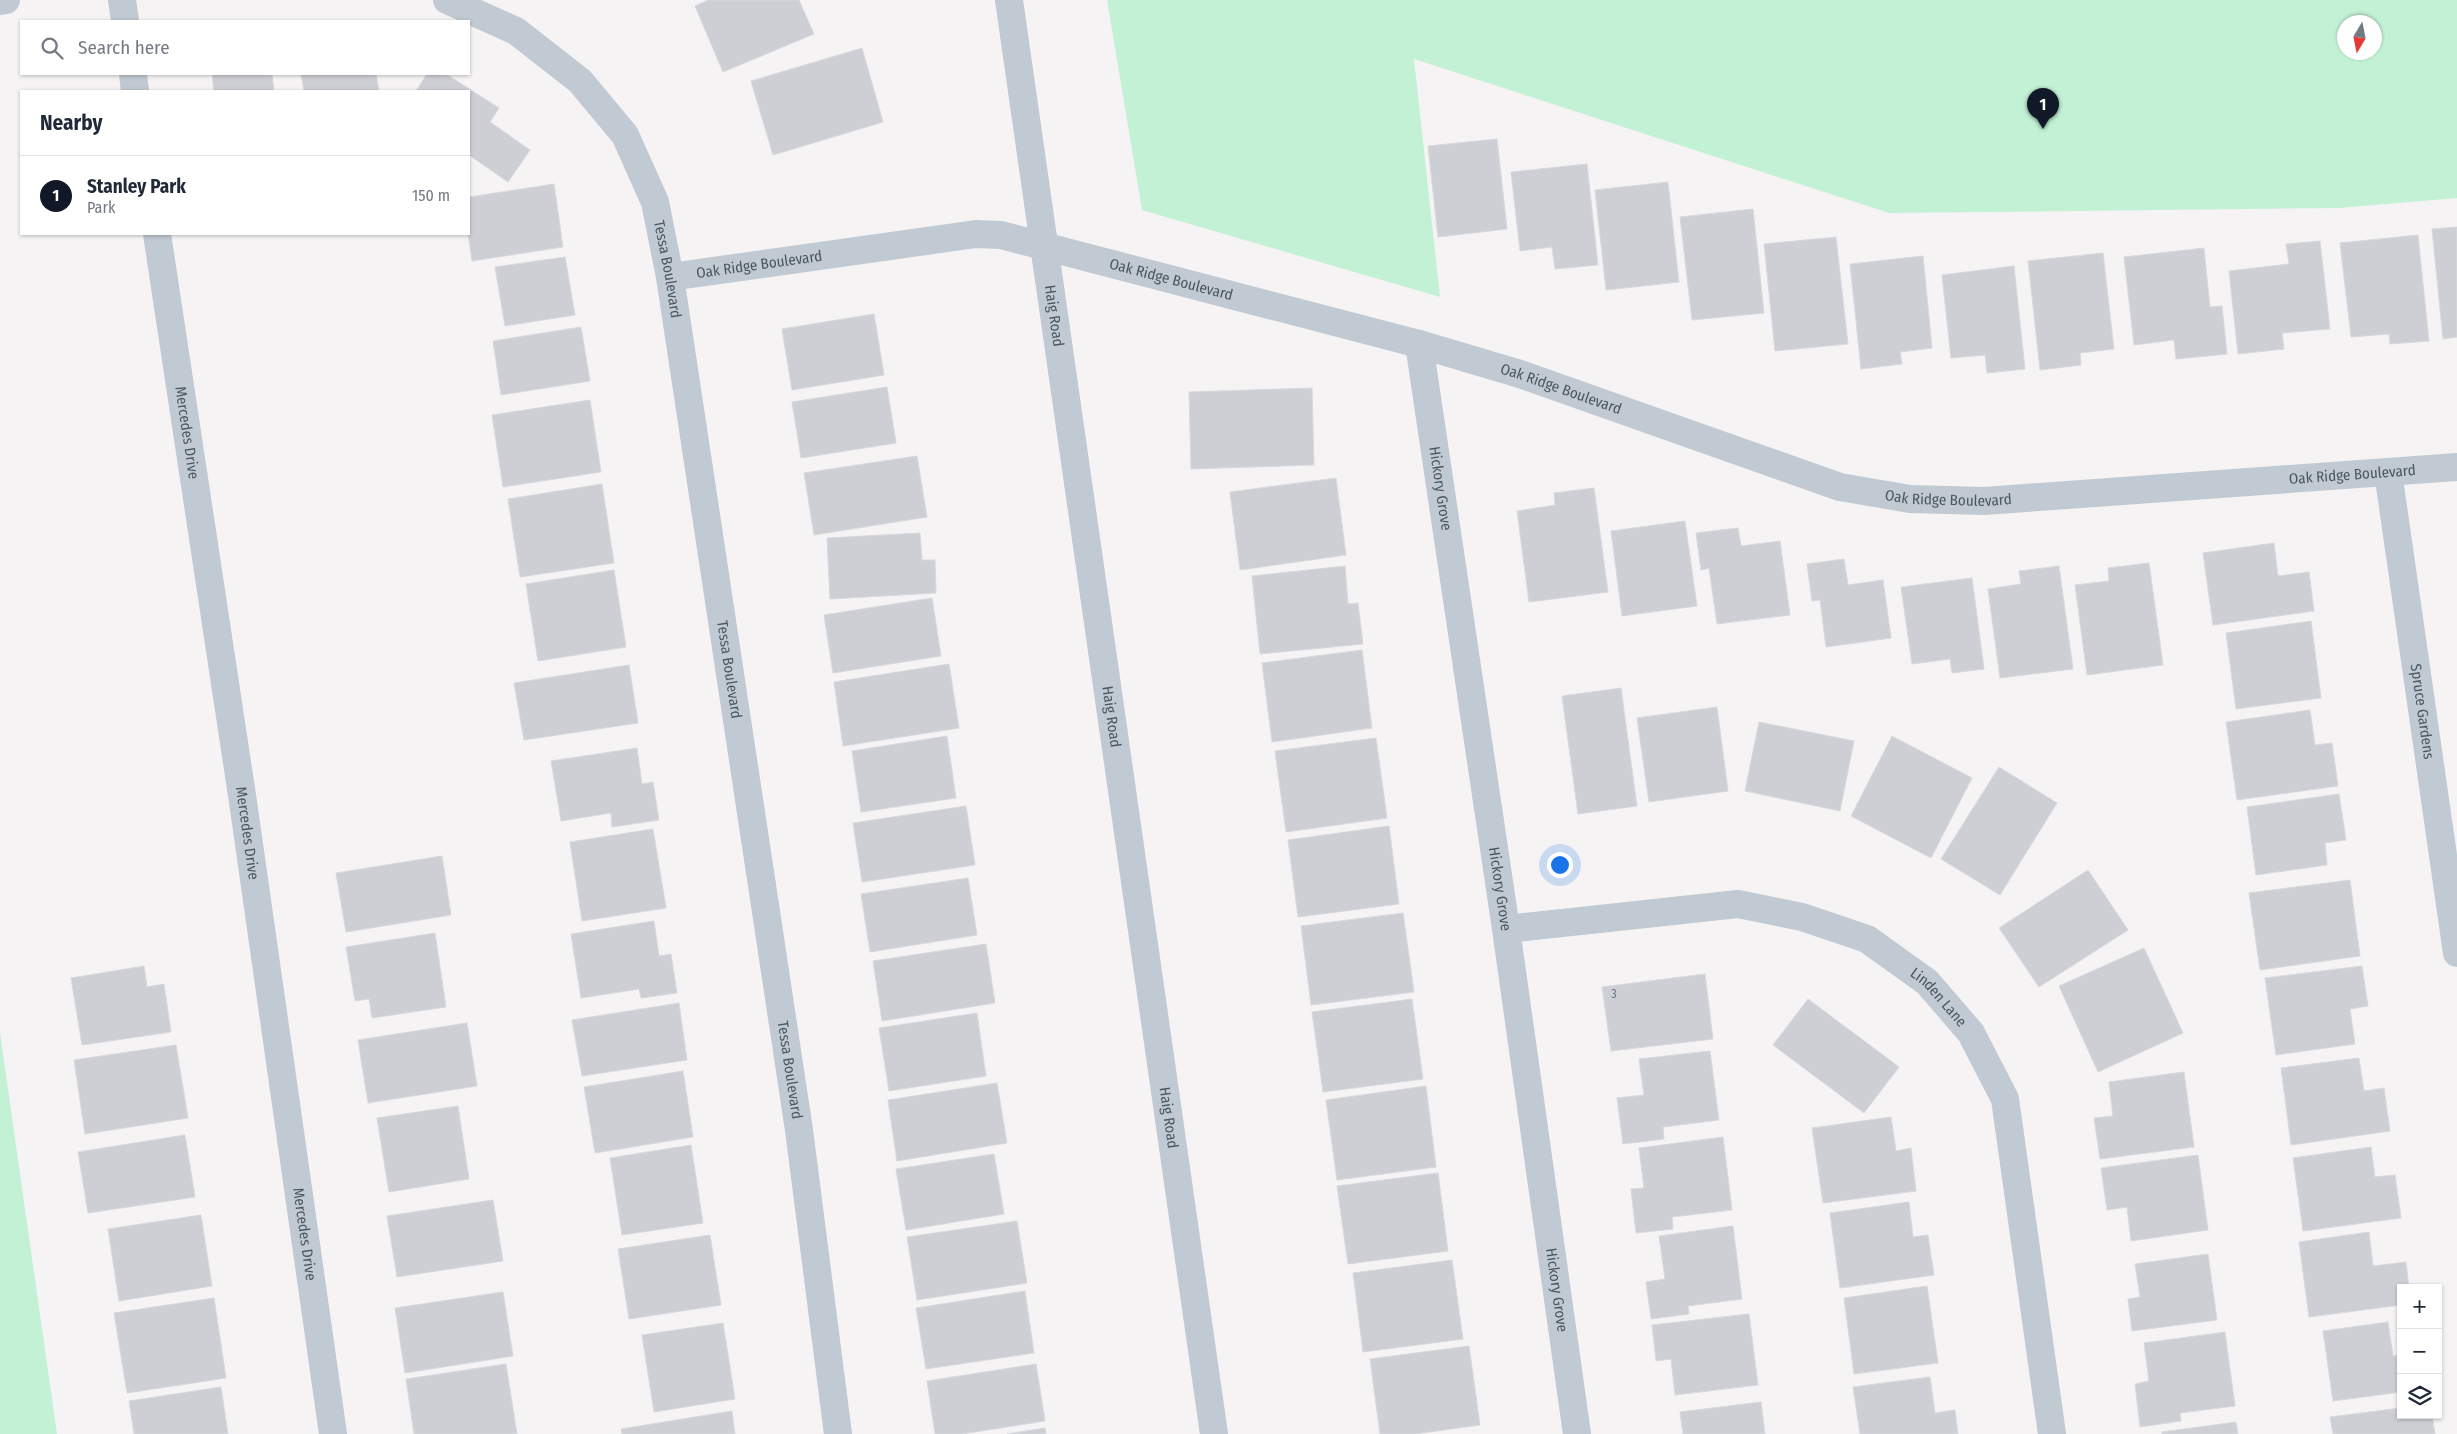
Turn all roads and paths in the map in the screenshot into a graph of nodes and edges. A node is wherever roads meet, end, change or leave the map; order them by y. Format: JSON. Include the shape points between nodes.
{"nodes":[{"id":1,"x":6,"y":0,"type":"edge"},
{"id":2,"x":122,"y":0,"type":"edge"},
{"id":3,"x":447,"y":0,"type":"edge"},
{"id":4,"x":1009,"y":0,"type":"edge"},
{"id":5,"x":0,"y":1,"type":"edge"},
{"id":6,"x":125,"y":20,"type":"edge"},
{"id":7,"x":133,"y":75,"type":"edge"},
{"id":8,"x":135,"y":90,"type":"edge"},
{"id":9,"x":157,"y":235,"type":"edge"},
{"id":10,"x":1045,"y":246,"type":"junction"},
{"id":11,"x":670,"y":277,"type":"junction"},
{"id":12,"x":1419,"y":344,"type":"junction"},
{"id":13,"x":2457,"y":467,"type":"edge"},
{"id":14,"x":2388,"y":472,"type":"junction"},
{"id":15,"x":1506,"y":929,"type":"junction"},
{"id":16,"x":2456,"y":943,"type":"edge"},
{"id":17,"x":333,"y":1434,"type":"edge"},
{"id":18,"x":838,"y":1434,"type":"edge"},
{"id":19,"x":1214,"y":1434,"type":"edge"},
{"id":20,"x":1577,"y":1434,"type":"edge"},
{"id":21,"x":2052,"y":1434,"type":"edge"}],
"edges":[{"from":1,"to":5,"type":"street"},
{"from":2,"to":6,"type":"street"},
{"from":3,"to":11,"type":"street","name":"Tessa Boulevard","via":[[516,31],[580,81],[625,135],[655,202]]},
{"from":4,"to":10,"type":"street","name":"Haig Road"},
{"from":7,"to":8,"type":"street"},
{"from":9,"to":17,"type":"street","name":"Mercedes Drive","via":[[243,802]]},
{"from":10,"to":11,"type":"street","name":"Oak Ridge Boulevard","via":[[1001,235],[976,234]]},
{"from":10,"to":12,"type":"street","name":"Oak Ridge Boulevard"},
{"from":10,"to":19,"type":"street","name":"Haig Road"},
{"from":11,"to":18,"type":"street","name":"Tessa Boulevard","via":[[797,1120]]},
{"from":12,"to":14,"type":"street","name":"Oak Ridge Boulevard","via":[[1520,374],[1840,487],[1910,499],[1984,502]]},
{"from":12,"to":15,"type":"street","name":"Hickory Grove"},
{"from":13,"to":14,"type":"street","name":"Oak Ridge Boulevard"},
{"from":14,"to":16,"type":"street","name":"Spruce Gardens"},
{"from":15,"to":20,"type":"street","name":"Hickory Grove"},
{"from":15,"to":21,"type":"street","name":"Linden Lane","via":[[1738,904],[1802,917],[1867,939],[1927,982],[1970,1033],[2005,1099]]}]}
